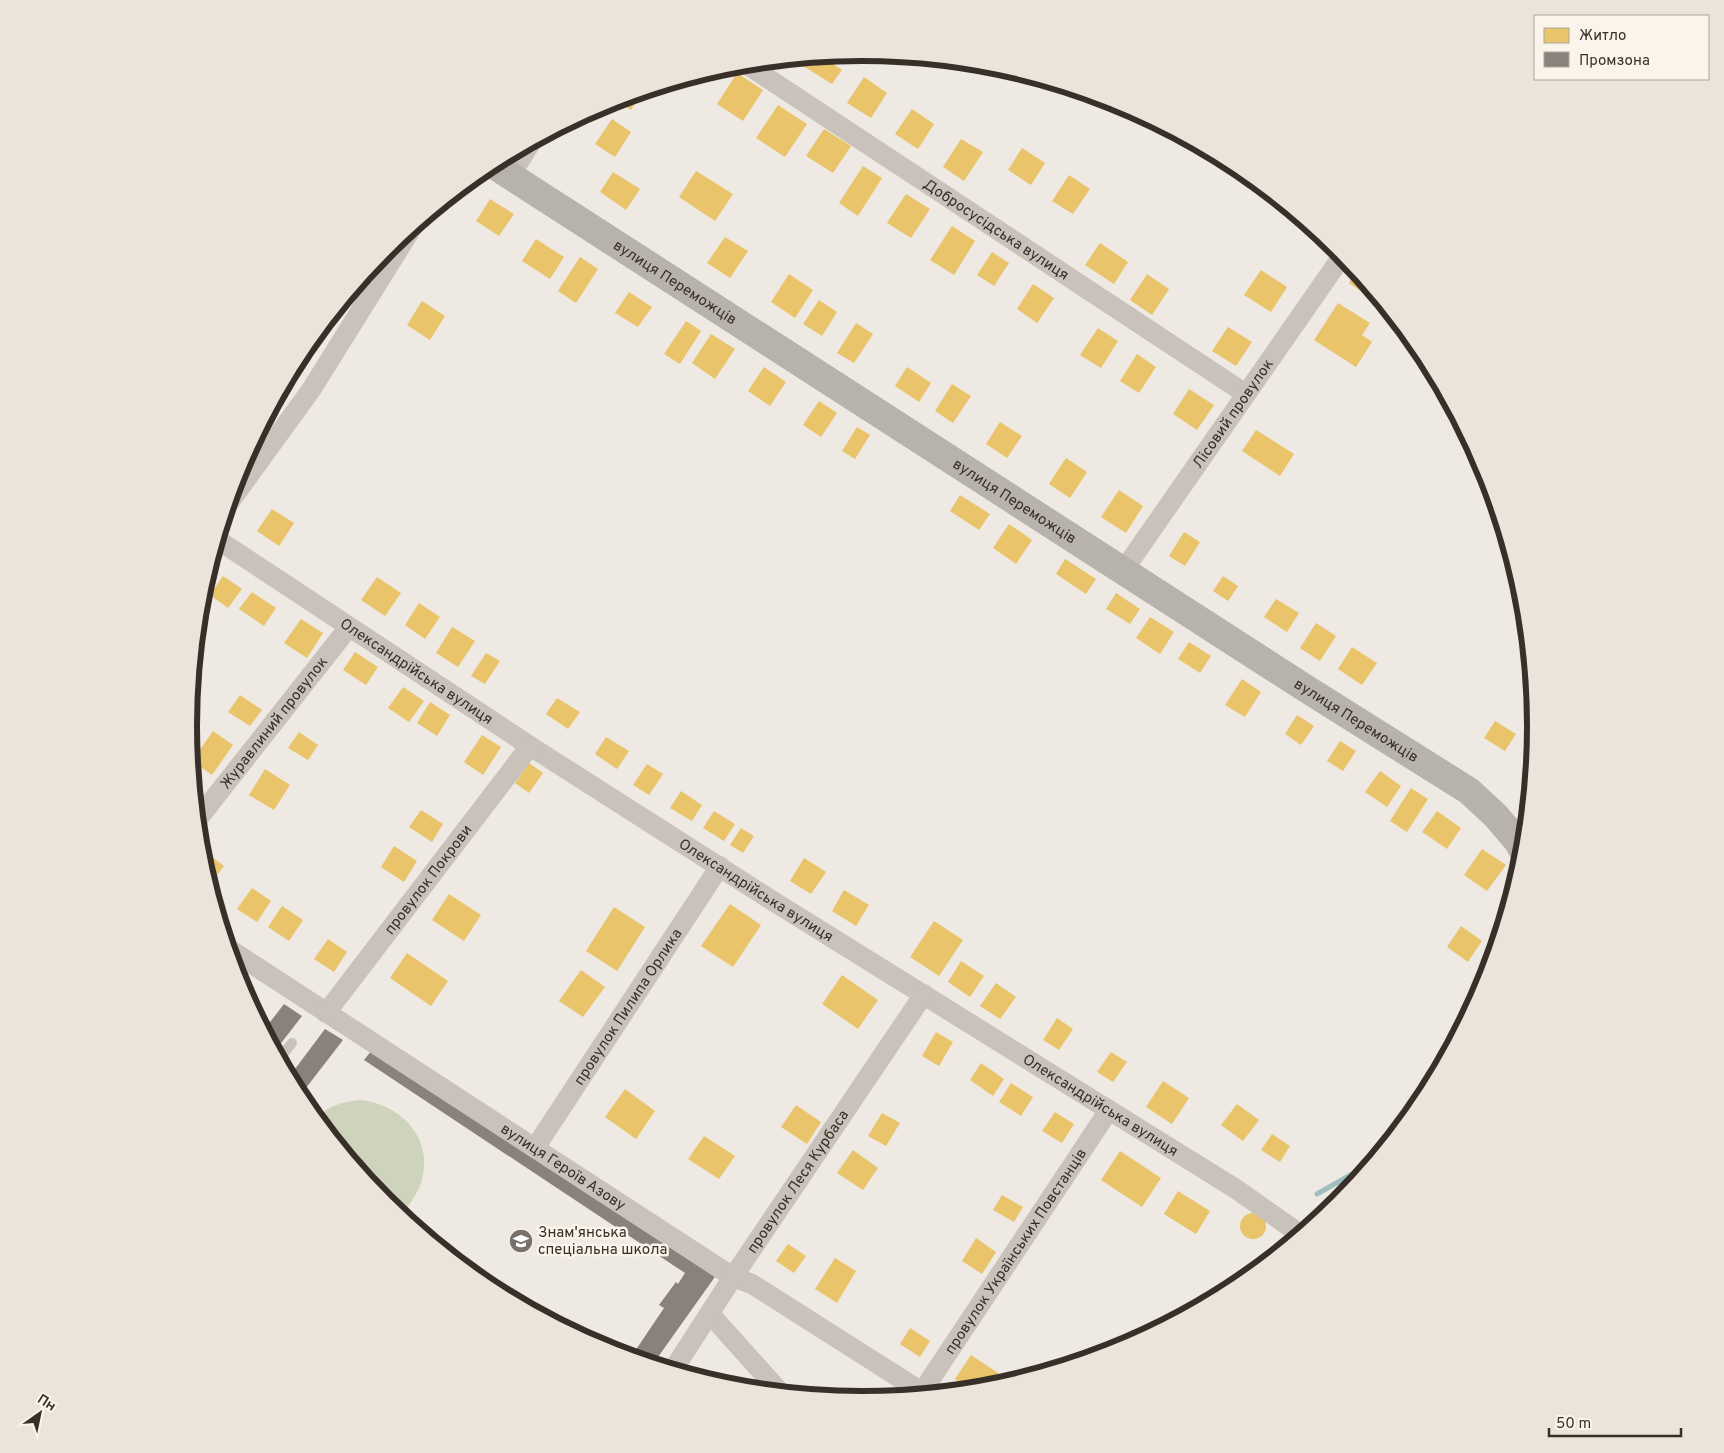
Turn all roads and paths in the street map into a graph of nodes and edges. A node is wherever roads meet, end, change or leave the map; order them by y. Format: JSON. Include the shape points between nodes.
{"nodes":[{"id":1,"x":755,"y":70,"type":"edge"},
{"id":2,"x":510,"y":162,"type":"edge"},
{"id":3,"x":501,"y":170,"type":"edge"},
{"id":4,"x":398,"y":250,"type":"edge"},
{"id":5,"x":1338,"y":262,"type":"edge"},
{"id":6,"x":1246,"y":394,"type":"junction"},
{"id":7,"x":243,"y":483,"type":"edge"},
{"id":8,"x":223,"y":543,"type":"edge"},
{"id":9,"x":1123,"y":571,"type":"junction"},
{"id":10,"x":349,"y":626,"type":"junction"},
{"id":11,"x":530,"y":746,"type":"junction"},
{"id":12,"x":202,"y":813,"type":"edge"},
{"id":13,"x":1517,"y":841,"type":"edge"},
{"id":14,"x":720,"y":866,"type":"junction"},
{"id":15,"x":238,"y":955,"type":"edge"},
{"id":16,"x":924,"y":994,"type":"junction"},
{"id":17,"x":326,"y":1013,"type":"junction"},
{"id":18,"x":292,"y":1043,"type":"dead end"},
{"id":19,"x":283,"y":1054,"type":"edge"},
{"id":20,"x":1109,"y":1110,"type":"junction"},
{"id":21,"x":535,"y":1148,"type":"junction"},
{"id":22,"x":1296,"y":1231,"type":"edge"},
{"id":23,"x":733,"y":1277,"type":"junction"},
{"id":24,"x":710,"y":1314,"type":"junction"},
{"id":25,"x":676,"y":1365,"type":"edge"},
{"id":26,"x":775,"y":1386,"type":"edge"},
{"id":27,"x":927,"y":1388,"type":"edge"},
{"id":28,"x":918,"y":1389,"type":"edge"}],
"edges":[{"from":1,"to":6,"type":"street","name":"Добросусідська вулиця"},
{"from":2,"to":3,"type":"street"},
{"from":3,"to":9,"type":"street","name":"вулиця Переможців"},
{"from":4,"to":7,"type":"street","via":[[311,390]]},
{"from":5,"to":6,"type":"street","name":"Лісовий провулок"},
{"from":6,"to":9,"type":"street","name":"Лісовий провулок"},
{"from":8,"to":10,"type":"street","name":"Олександрійська вулиця"},
{"from":9,"to":13,"type":"street","name":"вулиця Переможців","via":[[1469,791]]},
{"from":10,"to":11,"type":"street","name":"Олександрійська вулиця"},
{"from":10,"to":12,"type":"street","name":"Журавлиний провулок"},
{"from":11,"to":14,"type":"street","name":"Олександрійська вулиця"},
{"from":11,"to":17,"type":"street","name":"провулок Покрови"},
{"from":14,"to":16,"type":"street","name":"Олександрійська вулиця"},
{"from":14,"to":21,"type":"street","name":"провулок Пилипа Орлика"},
{"from":15,"to":17,"type":"street","name":"вулиця Героїв Азову"},
{"from":16,"to":20,"type":"street","name":"Олександрійська вулиця"},
{"from":16,"to":23,"type":"street","name":"провулок Леся Курбаса"},
{"from":17,"to":21,"type":"street","name":"вулиця Героїв Азову"},
{"from":18,"to":19,"type":"lane"},
{"from":20,"to":22,"type":"street","name":"Олександрійська вулиця","via":[[1236,1189]]},
{"from":20,"to":27,"type":"street","name":"провулок Українських Повстанців"},
{"from":21,"to":23,"type":"street","name":"вулиця Героїв Азову"},
{"from":23,"to":24,"type":"street","name":"провулок Леся Курбаса"},
{"from":23,"to":28,"type":"street","name":"вулиця Героїв Азову","via":[[752,1284]]},
{"from":24,"to":25,"type":"street","name":"провулок Леся Курбаса"},
{"from":24,"to":26,"type":"street"}]}
